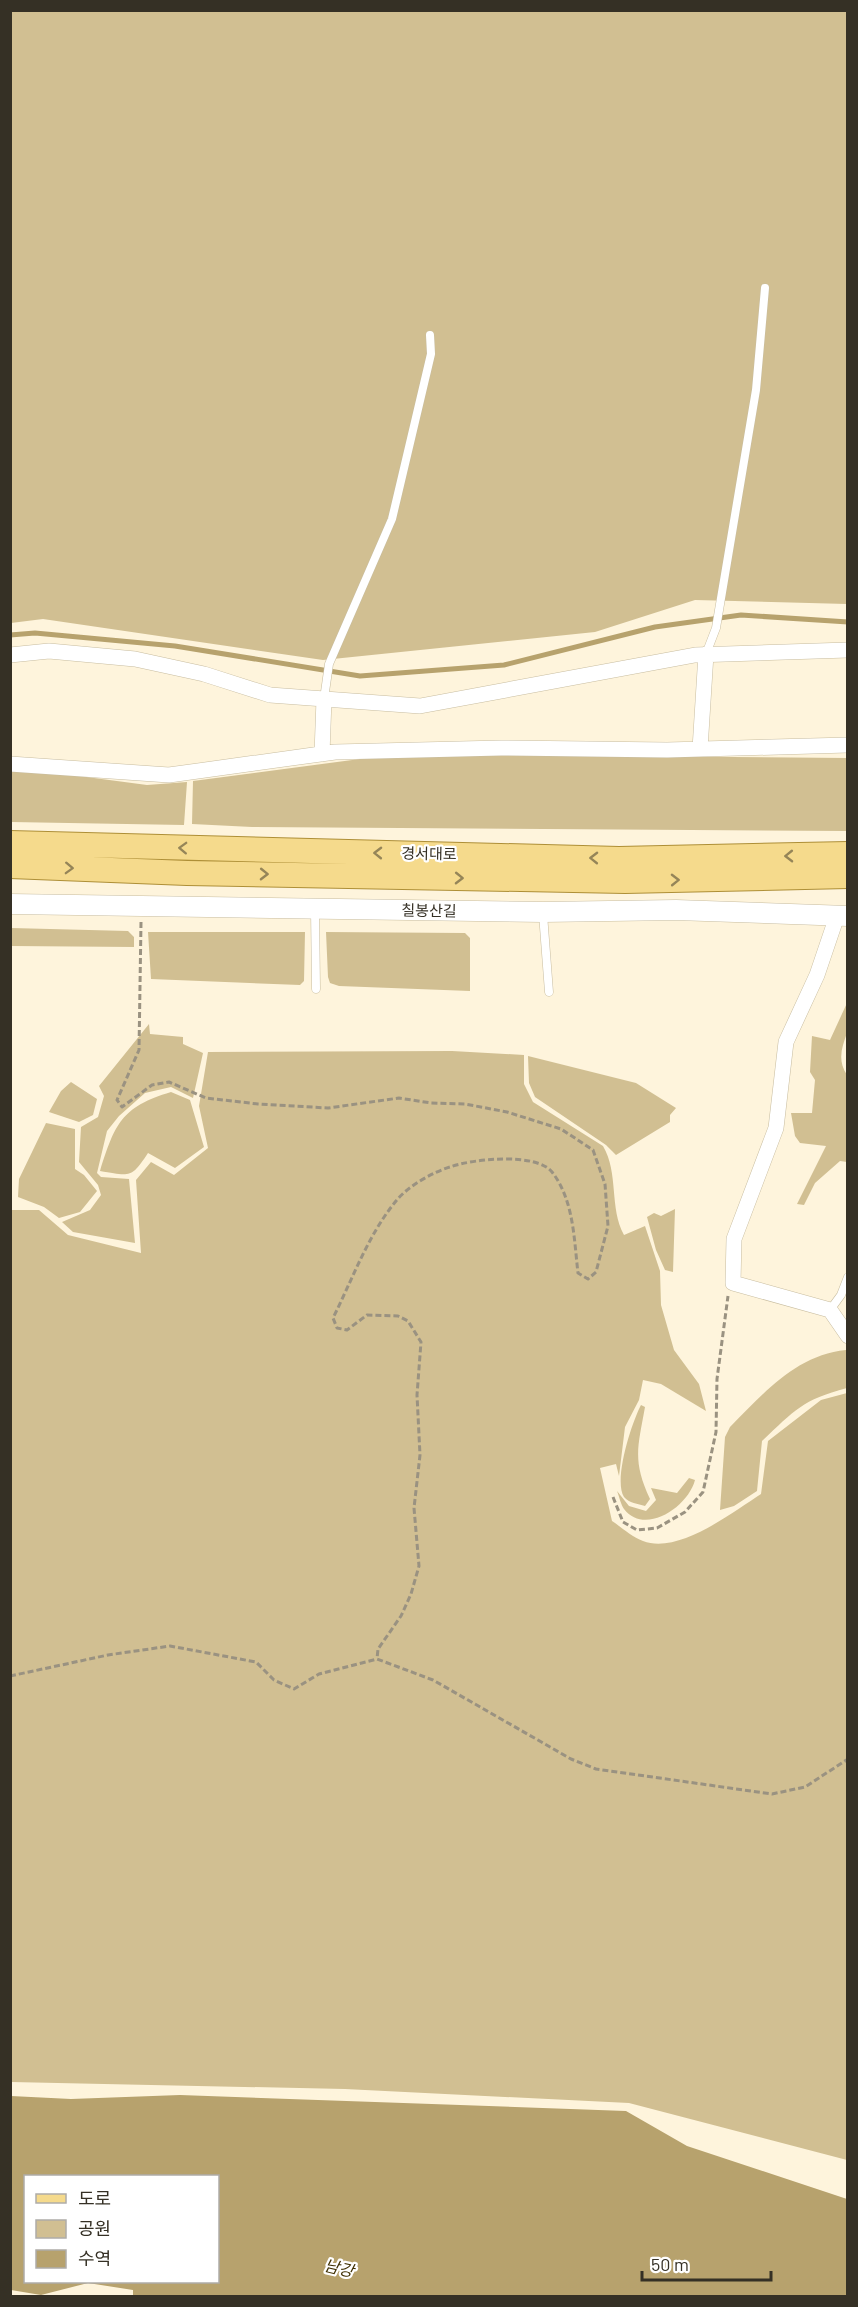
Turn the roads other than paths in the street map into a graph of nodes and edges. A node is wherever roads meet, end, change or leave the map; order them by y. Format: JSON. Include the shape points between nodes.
{"nodes":[{"id":1,"x":765,"y":288,"type":"dead end"},
{"id":2,"x":430,"y":335,"type":"dead end"},
{"id":3,"x":848,"y":650,"type":"edge"},
{"id":4,"x":706,"y":654,"type":"junction"},
{"id":5,"x":10,"y":655,"type":"edge"},
{"id":6,"x":324,"y":699,"type":"junction"},
{"id":7,"x":848,"y":745,"type":"edge"},
{"id":8,"x":700,"y":749,"type":"junction"},
{"id":9,"x":322,"y":754,"type":"junction"},
{"id":10,"x":10,"y":764,"type":"edge"},
{"id":11,"x":10,"y":843,"type":"edge"},
{"id":12,"x":848,"y":854,"type":"edge"},
{"id":13,"x":10,"y":866,"type":"edge"},
{"id":14,"x":848,"y":876,"type":"edge"},
{"id":15,"x":10,"y":904,"type":"edge"},
{"id":16,"x":315,"y":909,"type":"junction"},
{"id":17,"x":543,"y":912,"type":"junction"},
{"id":18,"x":842,"y":916,"type":"edge"},
{"id":19,"x":316,"y":988,"type":"dead end"},
{"id":20,"x":549,"y":992,"type":"dead end"},
{"id":21,"x":848,"y":1277,"type":"edge"},
{"id":22,"x":830,"y":1310,"type":"junction"},
{"id":23,"x":848,"y":1336,"type":"edge"}],
"edges":[{"from":1,"to":4,"type":"lane","via":[[756,390],[717,628]]},
{"from":2,"to":6,"type":"lane","via":[[431,354],[392,519],[329,664]]},
{"from":3,"to":4,"type":"street"},
{"from":4,"to":6,"type":"street","via":[[420,706]]},
{"from":4,"to":8,"type":"street"},
{"from":5,"to":6,"type":"street","via":[[50,651],[135,659],[204,674],[270,695]]},
{"from":6,"to":9,"type":"street"},
{"from":7,"to":8,"type":"street"},
{"from":8,"to":9,"type":"street","via":[[501,748]]},
{"from":9,"to":10,"type":"street","via":[[169,775]]},
{"from":12,"to":11,"type":"main road","name":"경서대로","one_way":true,"via":[[619,859]]},
{"from":13,"to":14,"type":"main road","name":"경서대로","one_way":true,"via":[[625,881]]},
{"from":15,"to":16,"type":"street","name":"칠봉산길"},
{"from":16,"to":17,"type":"street","name":"칠봉산길"},
{"from":16,"to":19,"type":"lane"},
{"from":17,"to":18,"type":"street","name":"칠봉산길","via":[[676,910]]},
{"from":17,"to":20,"type":"lane"},
{"from":18,"to":22,"type":"street","via":[[786,1042],[776,1128],[734,1239],[733,1283]]},
{"from":21,"to":22,"type":"lane"},
{"from":22,"to":23,"type":"street"}]}
